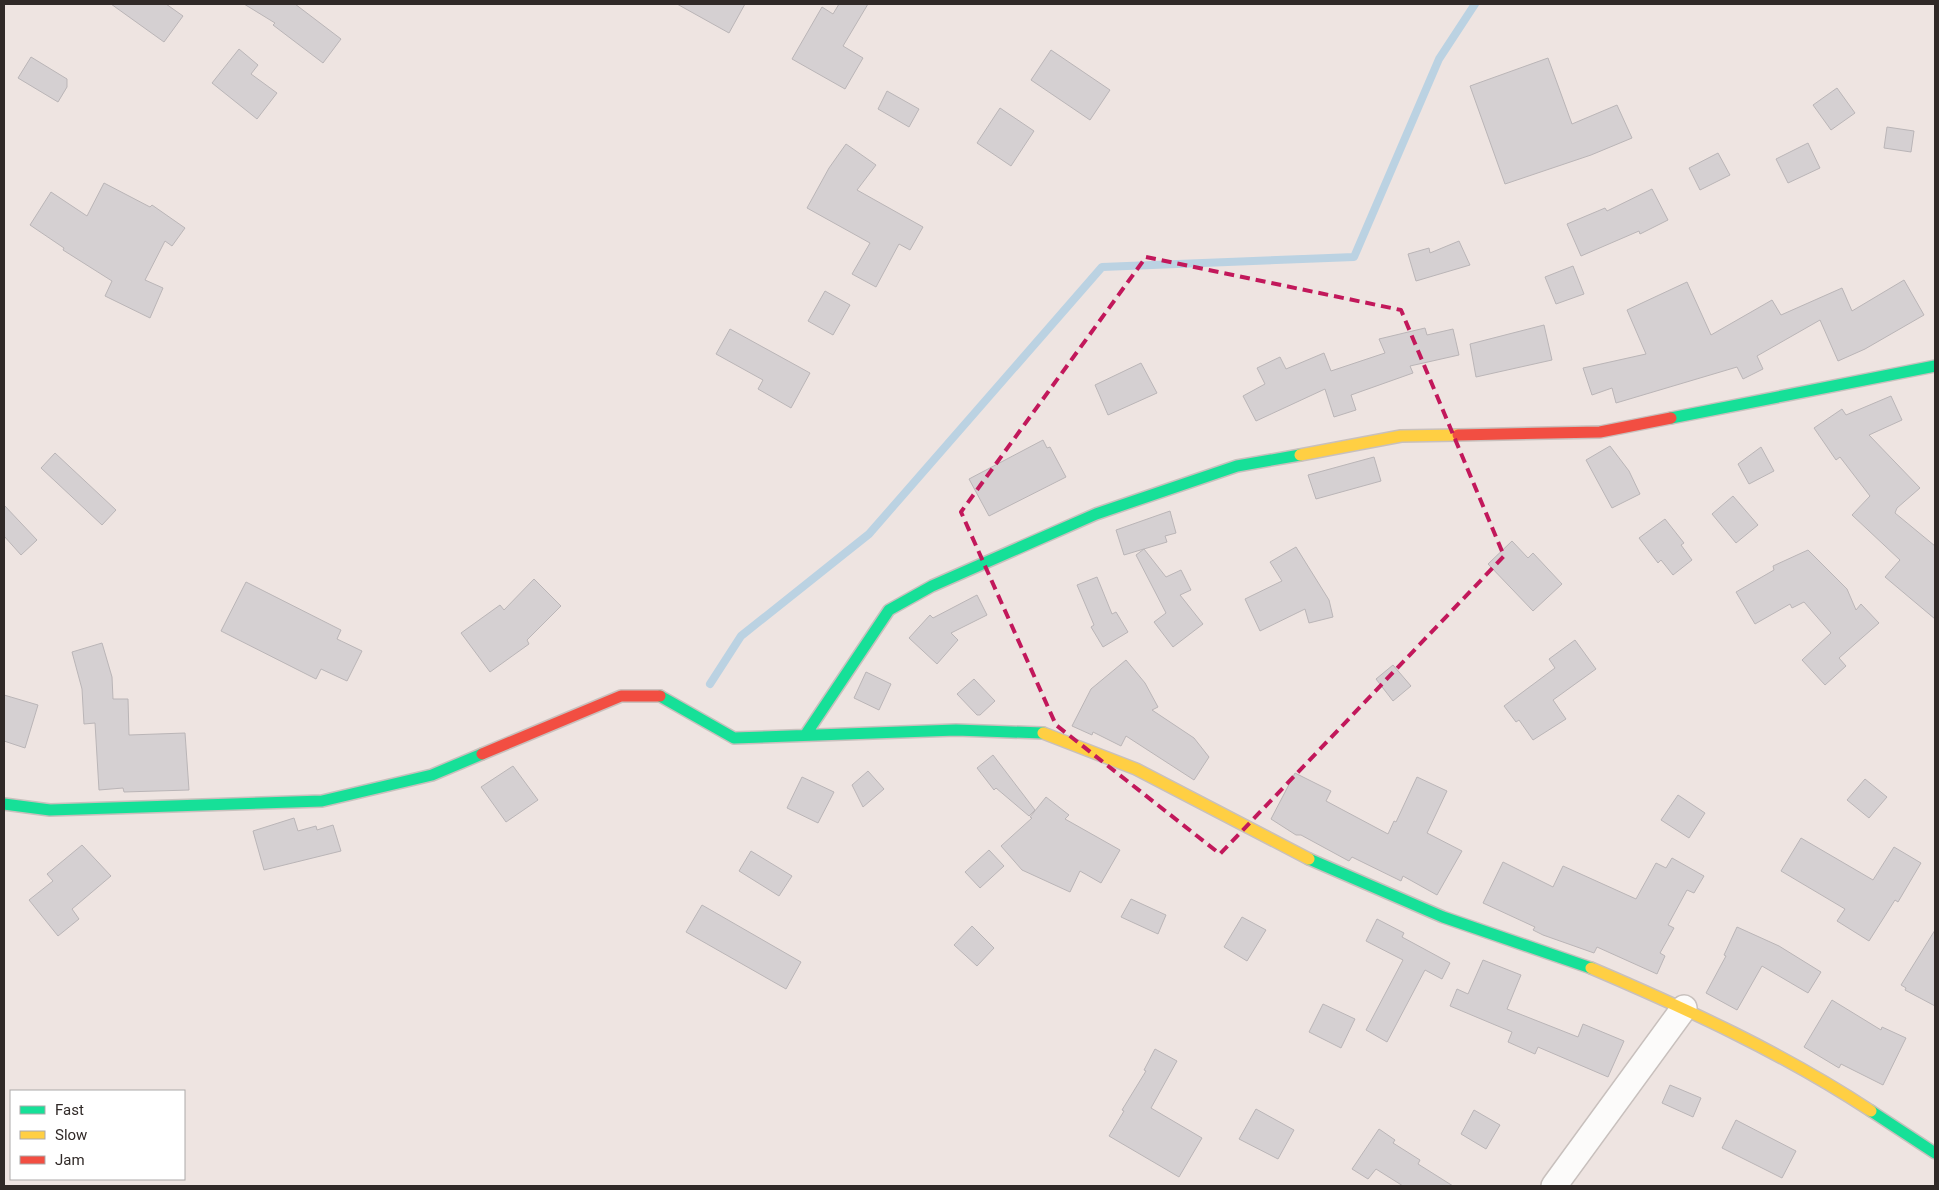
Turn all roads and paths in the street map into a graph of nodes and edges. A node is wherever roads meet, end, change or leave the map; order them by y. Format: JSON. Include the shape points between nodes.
{"nodes":[{"id":1,"x":1935,"y":366,"type":"edge"},
{"id":2,"x":806,"y":734,"type":"junction"},
{"id":3,"x":4,"y":804,"type":"edge"},
{"id":4,"x":1684,"y":1008,"type":"junction"},
{"id":5,"x":1935,"y":1153,"type":"edge"},
{"id":6,"x":1554,"y":1186,"type":"edge"}],
"edges":[{"from":1,"to":2,"type":"street","via":[[1600,432],[1402,436],[1237,466],[1096,514],[932,586],[889,610]]},
{"from":2,"to":3,"type":"street","via":[[734,738],[663,696],[621,696],[432,775],[322,801],[50,810]]},
{"from":2,"to":4,"type":"street","via":[[956,730],[1046,733],[1136,769],[1322,866],[1443,917],[1588,967]]},
{"from":4,"to":5,"type":"street","via":[[1821,1078]]},
{"from":4,"to":6,"type":"street"}]}
